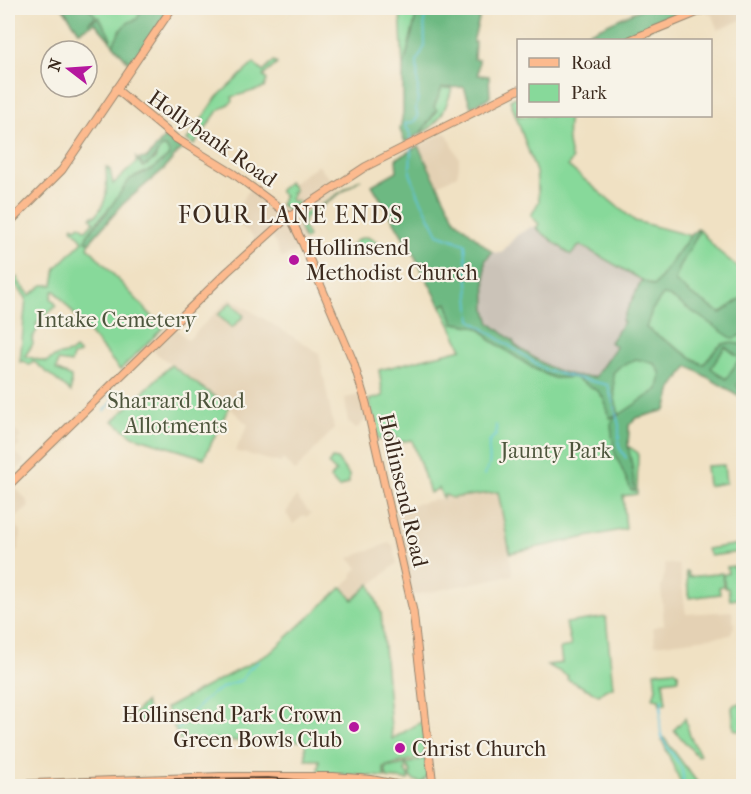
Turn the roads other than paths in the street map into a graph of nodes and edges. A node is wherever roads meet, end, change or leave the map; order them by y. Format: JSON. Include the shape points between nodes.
{"nodes":[{"id":1,"x":172,"y":8,"type":"edge"},
{"id":2,"x":708,"y":8,"type":"edge"},
{"id":3,"x":632,"y":39,"type":"edge"},
{"id":4,"x":116,"y":89,"type":"junction"},
{"id":5,"x":517,"y":91,"type":"edge"},
{"id":6,"x":8,"y":140,"type":"edge"},
{"id":7,"x":8,"y":177,"type":"edge"},
{"id":8,"x":289,"y":216,"type":"junction"},
{"id":9,"x":8,"y":224,"type":"edge"},
{"id":10,"x":8,"y":486,"type":"edge"},
{"id":11,"x":8,"y":785,"type":"edge"},
{"id":12,"x":120,"y":786,"type":"edge"},
{"id":13,"x":289,"y":786,"type":"edge"},
{"id":14,"x":401,"y":786,"type":"edge"},
{"id":15,"x":433,"y":786,"type":"edge"}],
"edges":[{"from":1,"to":4,"type":"main road"},
{"from":2,"to":3,"type":"main road"},
{"from":4,"to":8,"type":"main road","name":"Hollybank Road","via":[[175,138],[234,174]]},
{"from":4,"to":9,"type":"main road","via":[[62,170]]},
{"from":5,"to":8,"type":"main road","via":[[391,153]]},
{"from":6,"to":7,"type":"main road"},
{"from":8,"to":10,"type":"main road"},
{"from":8,"to":15,"type":"main road","name":"Hollinsend Road","via":[[347,346],[366,403],[413,611]]},
{"from":11,"to":14,"type":"highway","via":[[333,777]]},
{"from":12,"to":13,"type":"highway"}]}
